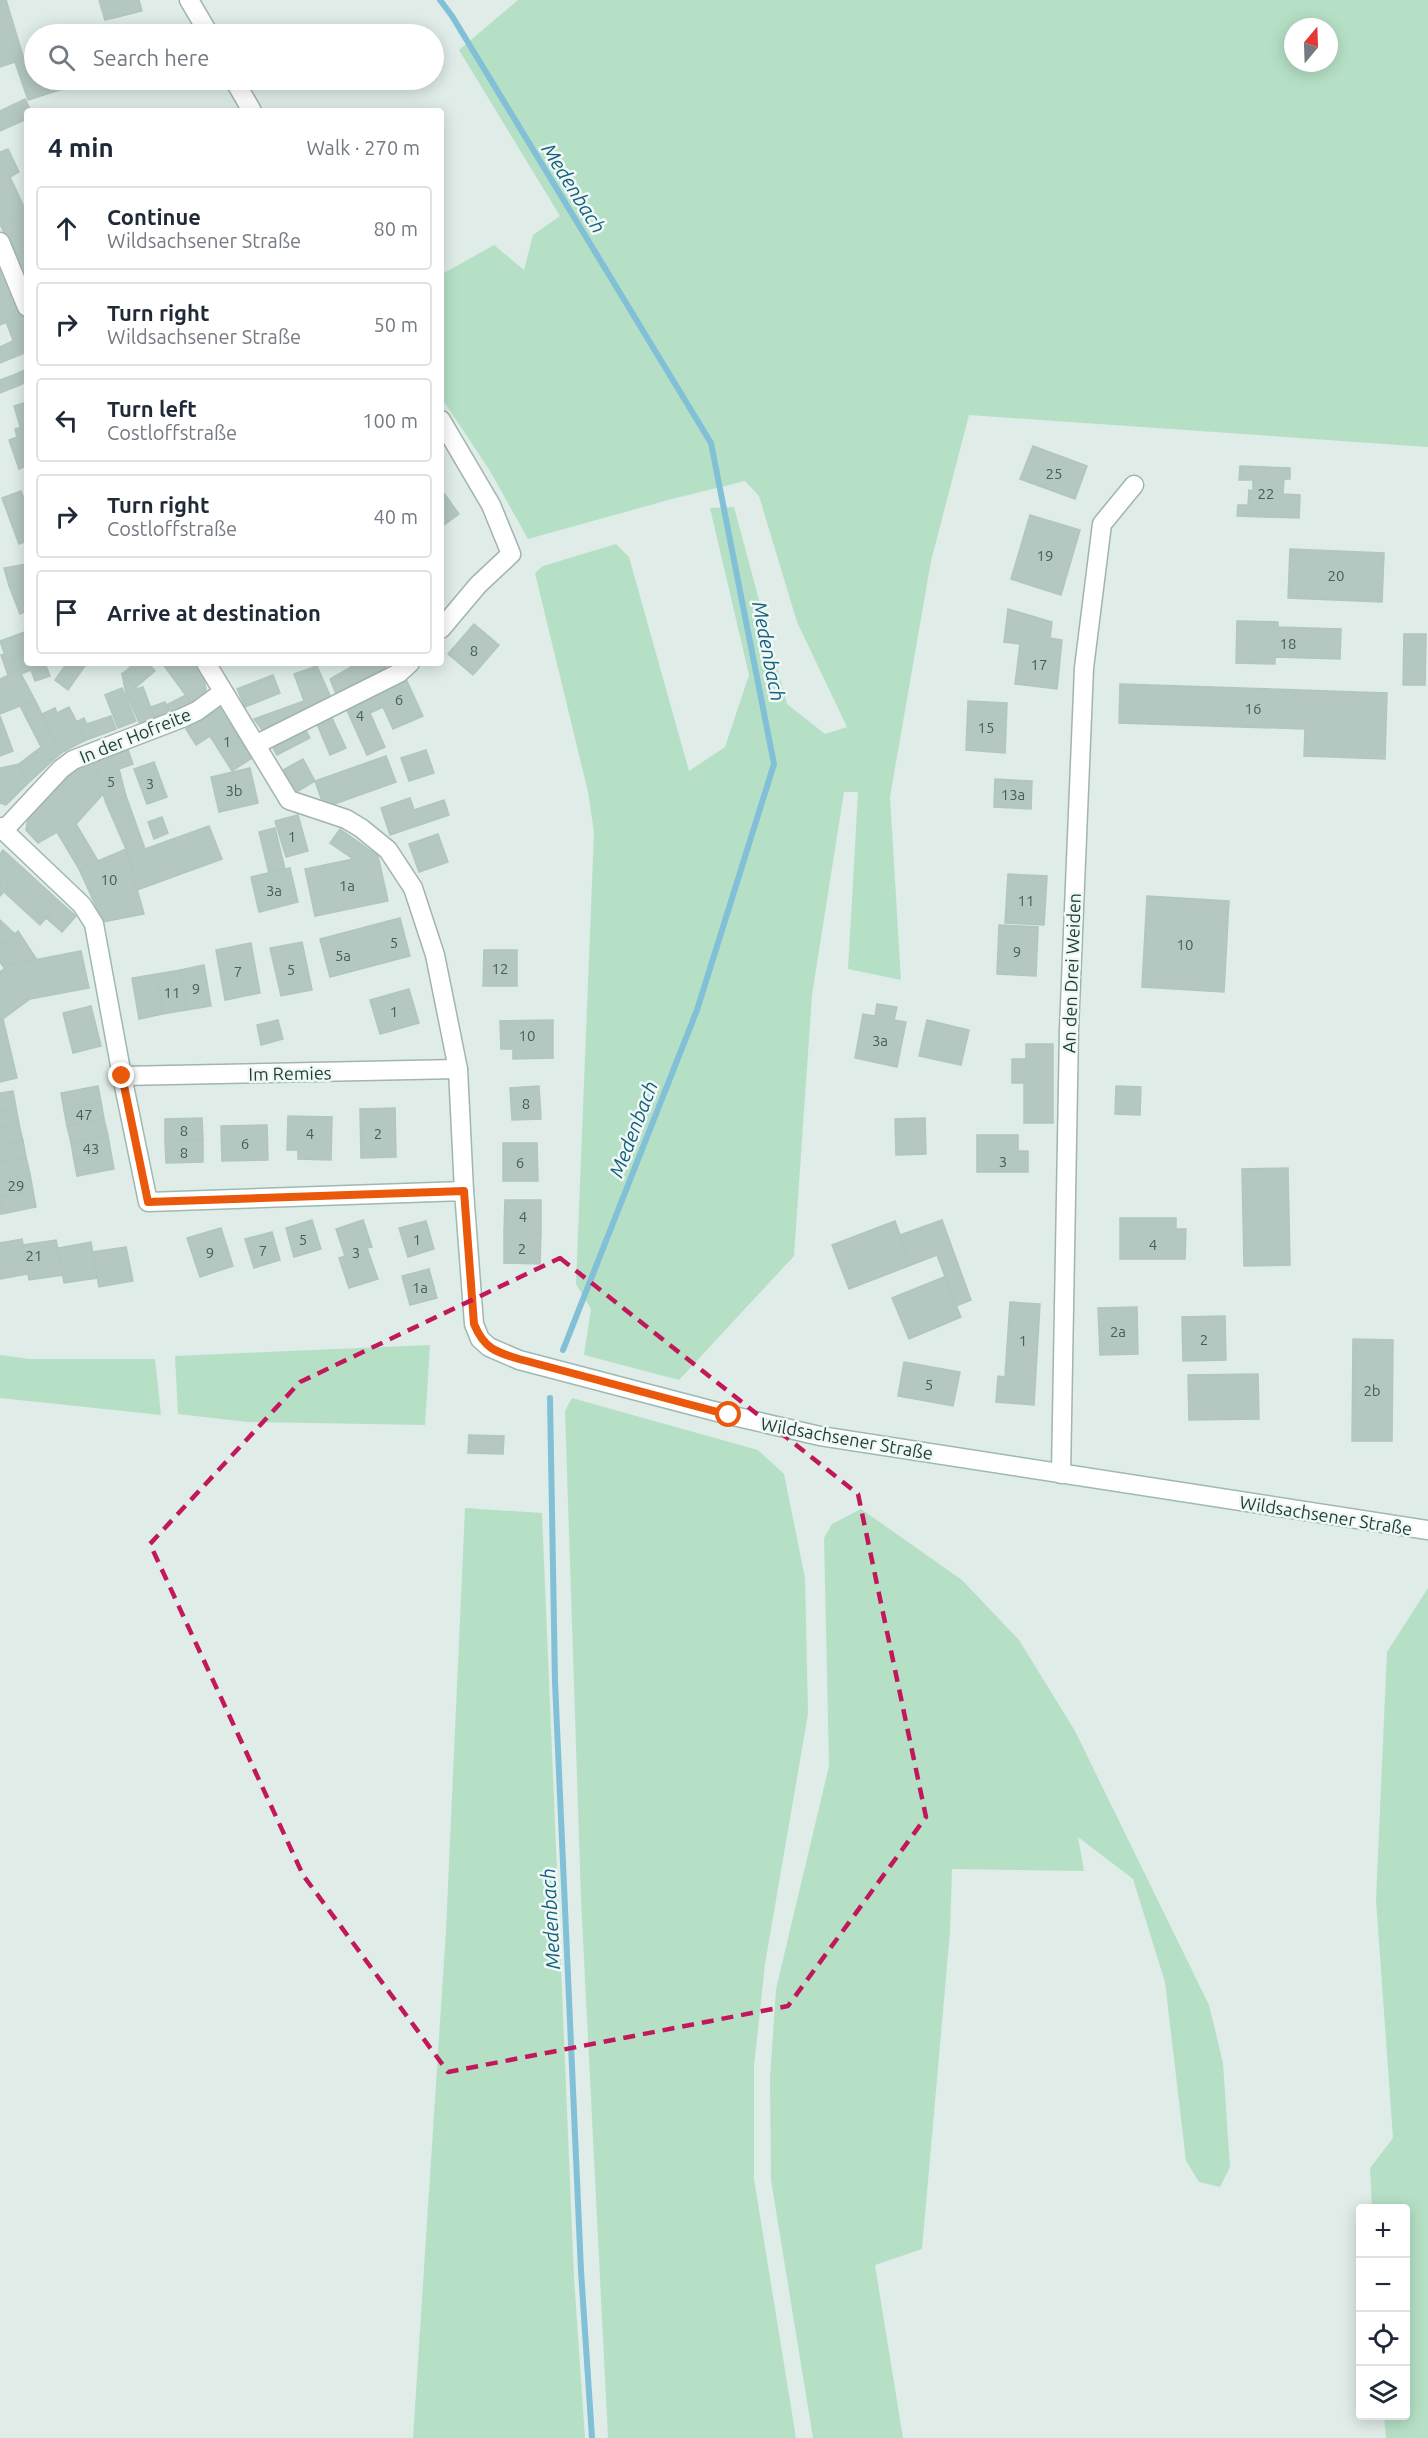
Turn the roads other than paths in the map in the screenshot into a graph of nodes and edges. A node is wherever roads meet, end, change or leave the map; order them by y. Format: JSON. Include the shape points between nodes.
{"nodes":[{"id":1,"x":189,"y":0,"type":"edge"},
{"id":2,"x":203,"y":24,"type":"edge"},
{"id":3,"x":240,"y":90,"type":"edge"},
{"id":4,"x":250,"y":108,"type":"edge"},
{"id":5,"x":0,"y":242,"type":"edge"},
{"id":6,"x":24,"y":300,"type":"edge"},
{"id":7,"x":444,"y":425,"type":"edge"},
{"id":8,"x":1134,"y":485,"type":"dead end"},
{"id":9,"x":444,"y":625,"type":"edge"},
{"id":10,"x":208,"y":666,"type":"edge"},
{"id":11,"x":407,"y":666,"type":"edge"},
{"id":12,"x":222,"y":692,"type":"junction"},
{"id":13,"x":257,"y":744,"type":"junction"},
{"id":14,"x":1,"y":831,"type":"edge"},
{"id":15,"x":458,"y":1069,"type":"junction"},
{"id":16,"x":122,"y":1076,"type":"junction"},
{"id":17,"x":464,"y":1191,"type":"junction"},
{"id":18,"x":1061,"y":1474,"type":"junction"},
{"id":19,"x":1428,"y":1530,"type":"edge"}],
"edges":[{"from":1,"to":2,"type":"street"},
{"from":3,"to":4,"type":"street"},
{"from":5,"to":6,"type":"street"},
{"from":7,"to":9,"type":"street","via":[[491,505],[511,554]]},
{"from":8,"to":18,"type":"street","name":"An den Drei Weiden","via":[[1102,525],[1083,668],[1069,1029]]},
{"from":10,"to":12,"type":"street","name":"Wildsachsener Straße"},
{"from":11,"to":13,"type":"street"},
{"from":12,"to":13,"type":"street","name":"Wildsachsener Straße"},
{"from":12,"to":14,"type":"street","name":"In der Hofreite","via":[[182,718],[73,759]]},
{"from":13,"to":15,"type":"street","name":"Wildsachsener Straße","via":[[289,800],[361,828],[388,850],[413,888],[435,955]]},
{"from":14,"to":16,"type":"street","via":[[82,905],[94,924]]},
{"from":15,"to":16,"type":"street","name":"Im Remies"},
{"from":15,"to":17,"type":"street","name":"Wildsachsener Straße"},
{"from":16,"to":17,"type":"street","via":[[148,1202]]},
{"from":17,"to":18,"type":"street","name":"Wildsachsener Straße","via":[[474,1324],[480,1339],[498,1353],[820,1436]]},
{"from":18,"to":19,"type":"street","name":"Wildsachsener Straße"}]}
